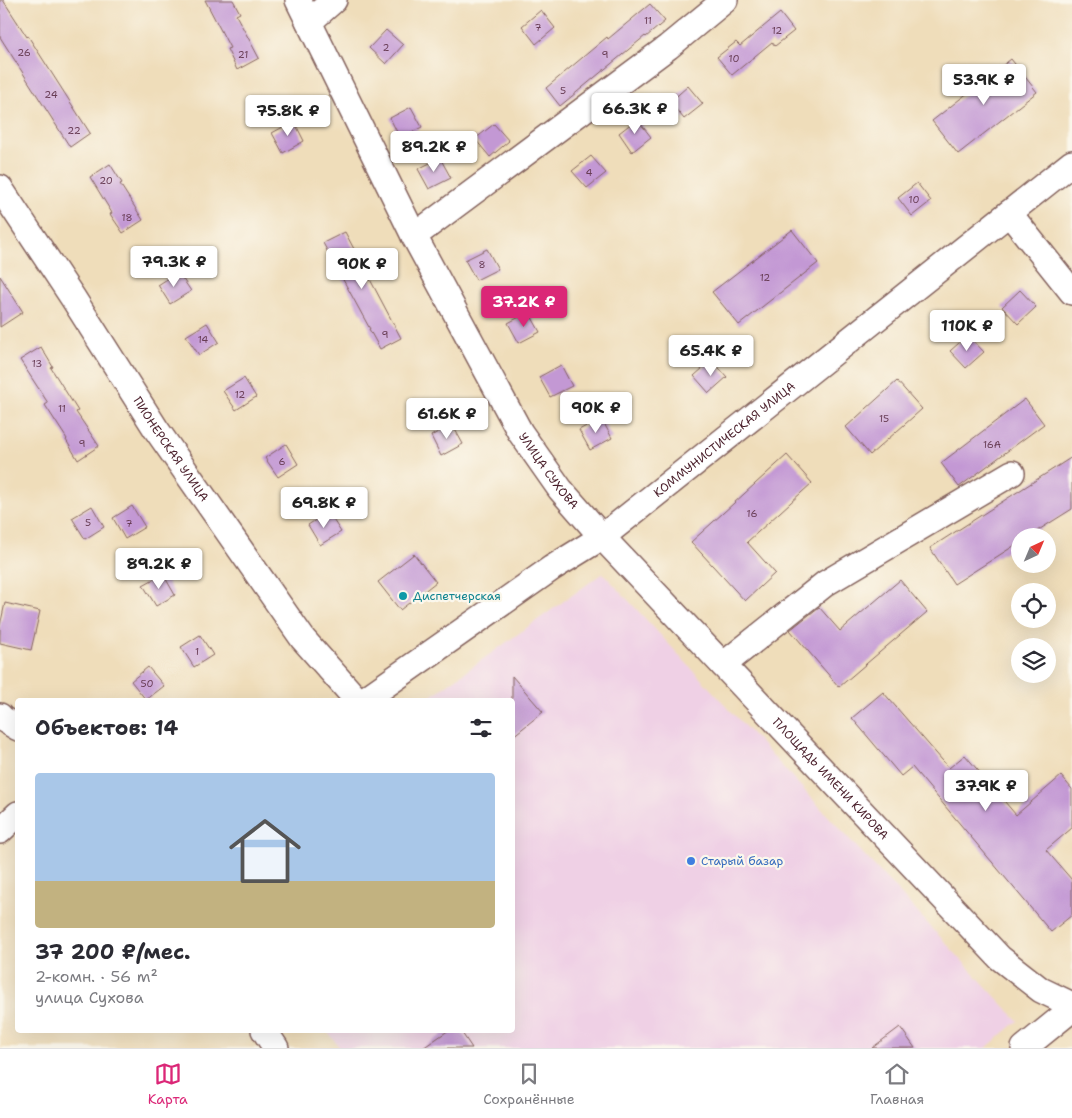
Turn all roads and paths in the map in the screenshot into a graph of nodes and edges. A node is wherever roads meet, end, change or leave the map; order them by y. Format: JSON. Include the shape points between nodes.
{"nodes":[{"id":1,"x":298,"y":0,"type":"edge"},
{"id":2,"x":334,"y":0,"type":"edge"},
{"id":3,"x":725,"y":0,"type":"edge"},
{"id":4,"x":309,"y":22,"type":"junction"},
{"id":5,"x":1072,"y":163,"type":"edge"},
{"id":6,"x":0,"y":188,"type":"edge"},
{"id":7,"x":1009,"y":213,"type":"junction"},
{"id":8,"x":414,"y":236,"type":"junction"},
{"id":9,"x":1072,"y":292,"type":"edge"},
{"id":10,"x":1012,"y":473,"type":"dead end"},
{"id":11,"x":602,"y":537,"type":"junction"},
{"id":12,"x":723,"y":665,"type":"junction"},
{"id":13,"x":355,"y":698,"type":"edge"},
{"id":14,"x":367,"y":698,"type":"edge"},
{"id":15,"x":15,"y":817,"type":"edge"},
{"id":16,"x":0,"y":831,"type":"edge"},
{"id":17,"x":1072,"y":1007,"type":"edge"},
{"id":18,"x":266,"y":1033,"type":"edge"},
{"id":19,"x":276,"y":1048,"type":"edge"},
{"id":20,"x":1024,"y":1048,"type":"edge"}],
"edges":[{"from":1,"to":4,"type":"street","name":"УЛИЦА СУХОВА"},
{"from":2,"to":4,"type":"street"},
{"from":3,"to":8,"type":"street","via":[[660,53]]},
{"from":4,"to":8,"type":"street","name":"УЛИЦА СУХОВА"},
{"from":5,"to":7,"type":"street","name":"КОММУНИСТИЧЕСКАЯ УЛИЦА"},
{"from":6,"to":13,"type":"street","name":"ПИОНЕРСКАЯ УЛИЦА","via":[[156,429],[303,639]]},
{"from":7,"to":9,"type":"street"},
{"from":7,"to":11,"type":"street","name":"КОММУНИСТИЧЕСКАЯ УЛИЦА"},
{"from":8,"to":11,"type":"street","name":"УЛИЦА СУХОВА","via":[[520,432],[560,489]]},
{"from":10,"to":12,"type":"street","via":[[826,583]]},
{"from":11,"to":12,"type":"street","name":"ПЛОЩАДЬ ИМЕНИ КИРОВА"},
{"from":11,"to":14,"type":"street","name":"КОММУНИСТИЧЕСКАЯ УЛИЦА","via":[[552,568]]},
{"from":12,"to":17,"type":"street","name":"ПЛОЩАДЬ ИМЕНИ КИРОВА","via":[[1000,958],[1042,990]]},
{"from":15,"to":16,"type":"street"},
{"from":17,"to":20,"type":"street"},
{"from":18,"to":19,"type":"street"}]}
